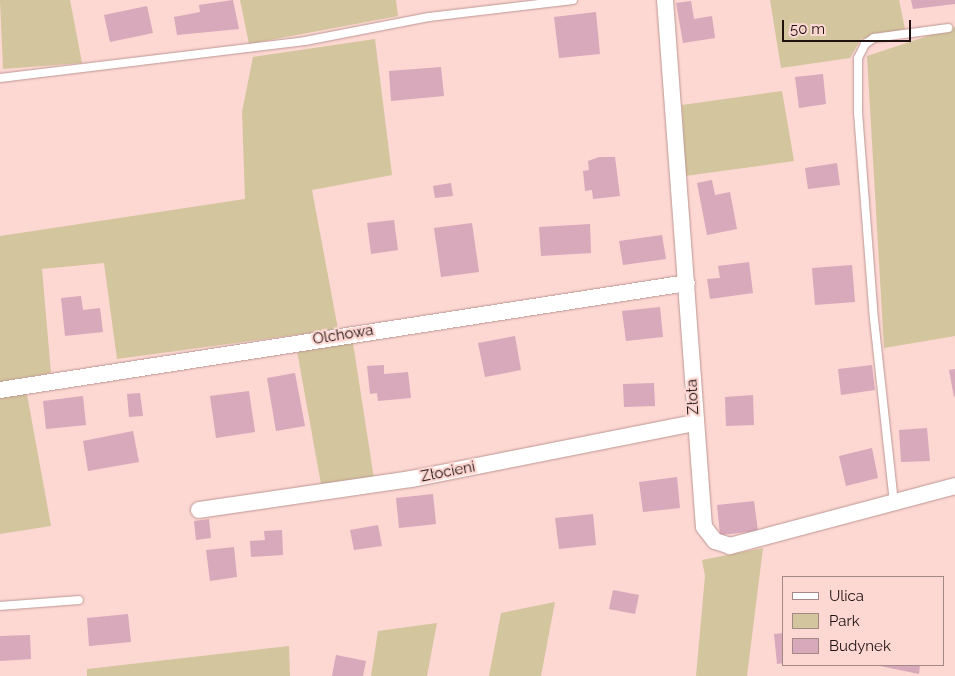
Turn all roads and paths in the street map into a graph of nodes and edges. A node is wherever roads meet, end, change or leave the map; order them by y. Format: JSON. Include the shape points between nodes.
{"nodes":[{"id":1,"x":572,"y":0,"type":"edge"},
{"id":2,"x":665,"y":0,"type":"edge"},
{"id":3,"x":948,"y":28,"type":"dead end"},
{"id":4,"x":0,"y":78,"type":"edge"},
{"id":5,"x":687,"y":283,"type":"junction"},
{"id":6,"x":0,"y":390,"type":"edge"},
{"id":7,"x":695,"y":423,"type":"junction"},
{"id":8,"x":955,"y":486,"type":"edge"},
{"id":9,"x":894,"y":503,"type":"junction"},
{"id":10,"x":199,"y":510,"type":"dead end"},
{"id":11,"x":79,"y":600,"type":"dead end"},
{"id":12,"x":0,"y":606,"type":"edge"}],
"edges":[{"from":1,"to":4,"type":"lane","via":[[429,16],[305,41]]},
{"from":2,"to":5,"type":"street","name":"Złota"},
{"from":3,"to":9,"type":"lane","via":[[874,38],[858,58],[858,112],[874,320]]},
{"from":5,"to":6,"type":"street","name":"Olchowa"},
{"from":5,"to":7,"type":"street","name":"Złota"},
{"from":7,"to":9,"type":"street","name":"Złota","via":[[704,527],[715,541],[730,546]]},
{"from":7,"to":10,"type":"street","name":"Złocieni","via":[[411,480]]},
{"from":8,"to":9,"type":"street","name":"Złota"},
{"from":11,"to":12,"type":"lane"}]}
